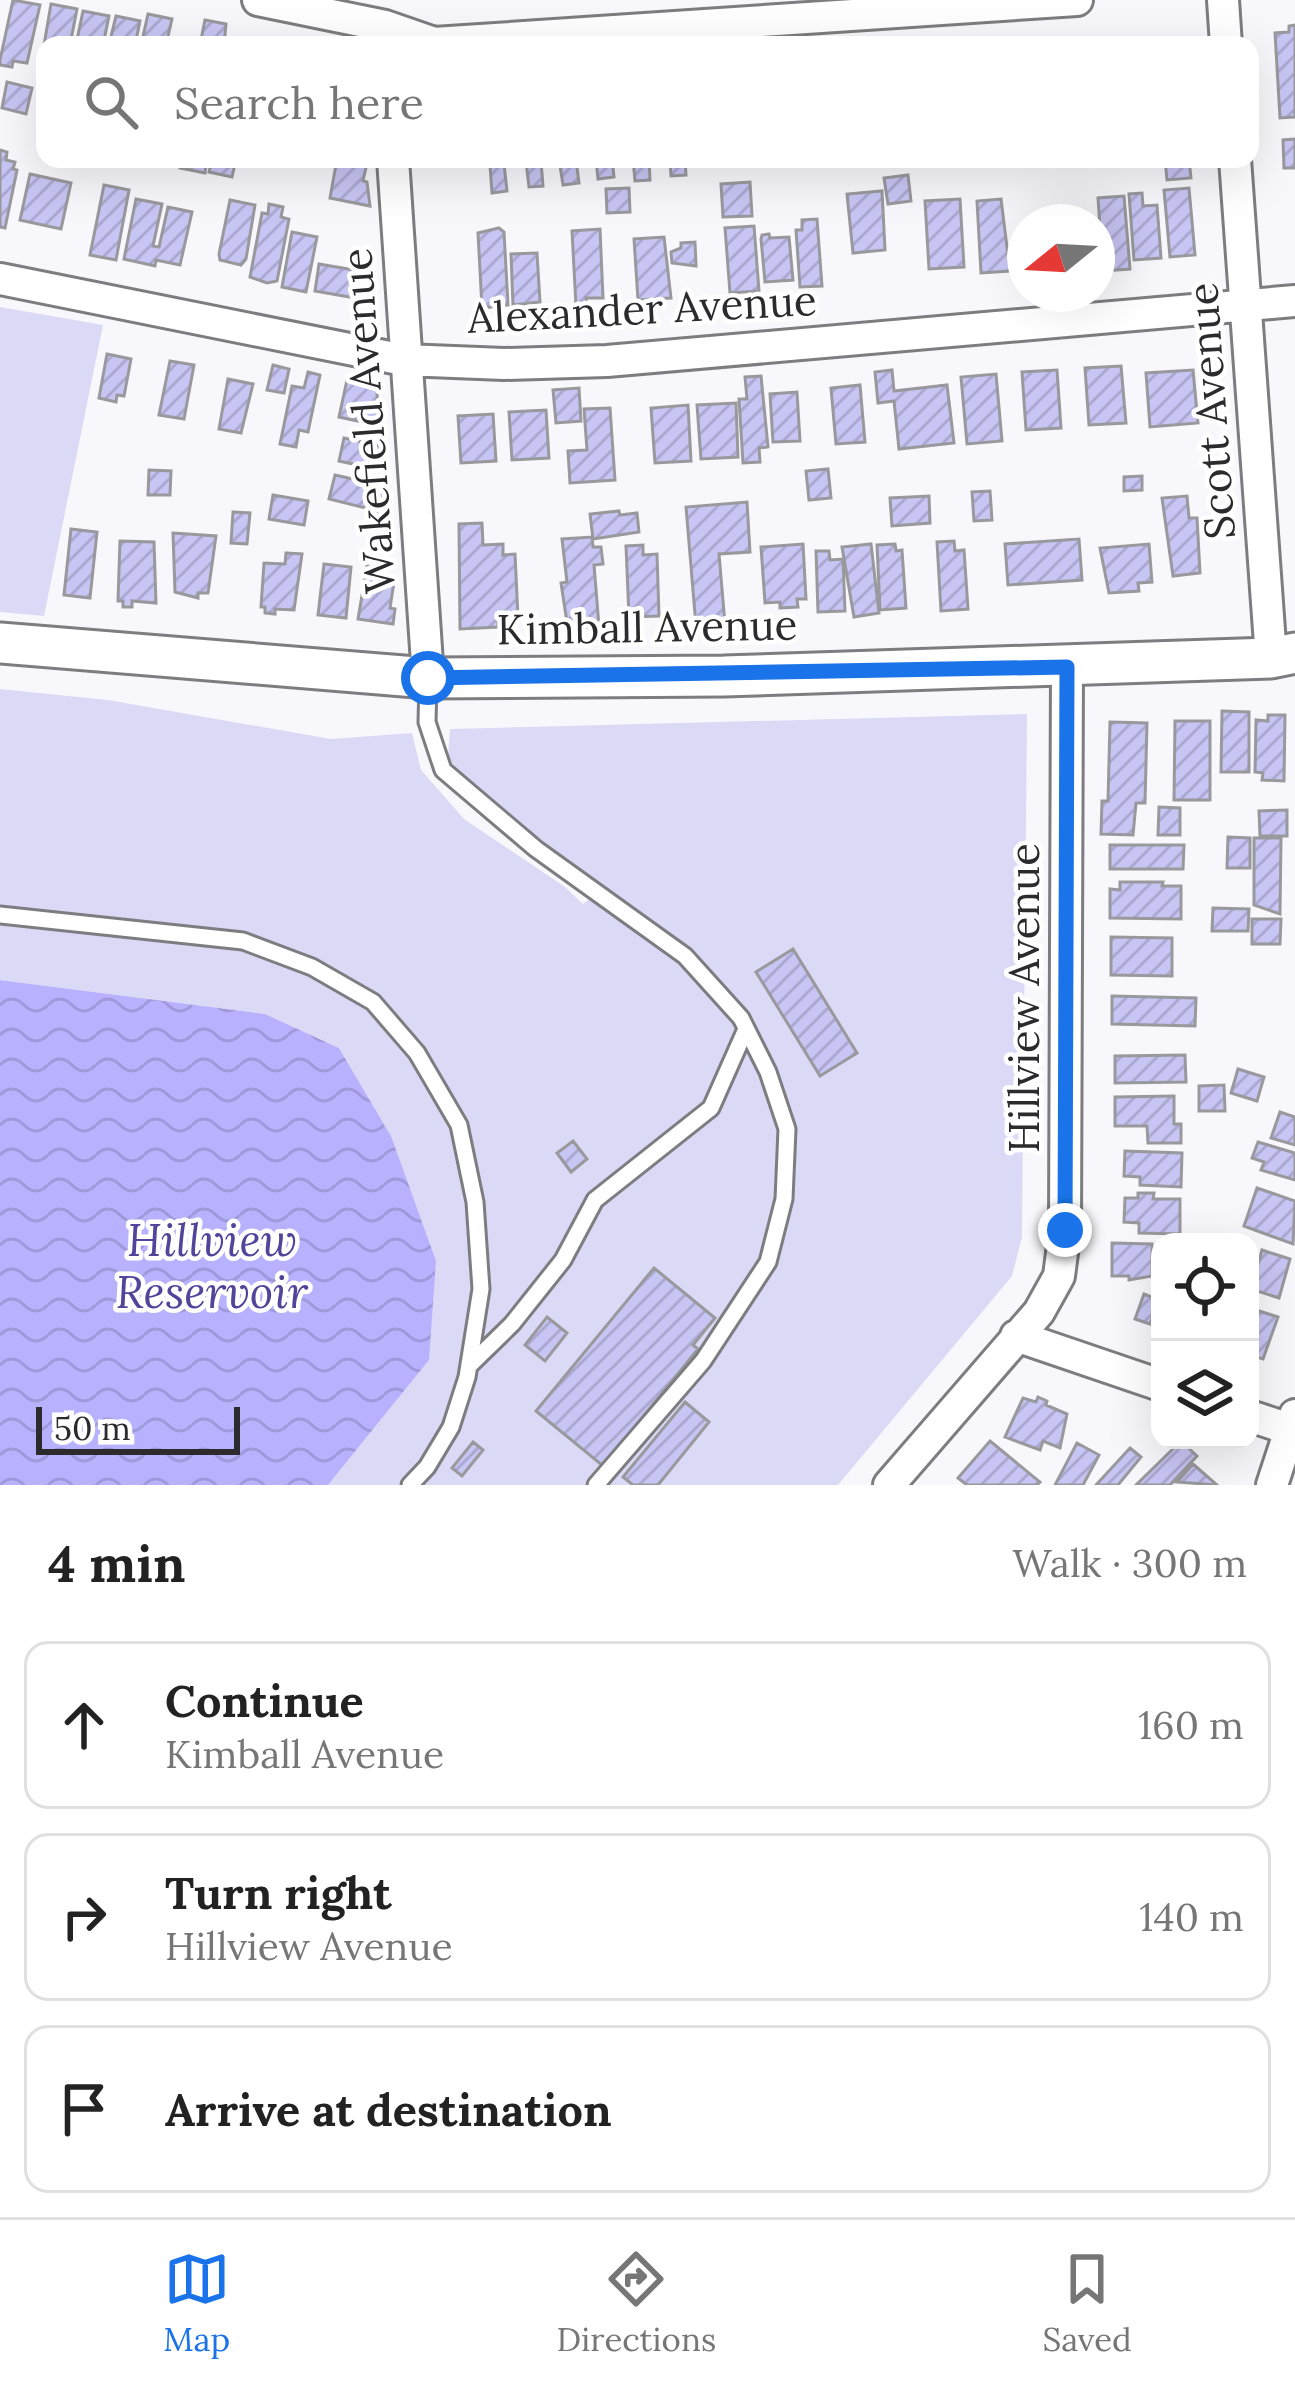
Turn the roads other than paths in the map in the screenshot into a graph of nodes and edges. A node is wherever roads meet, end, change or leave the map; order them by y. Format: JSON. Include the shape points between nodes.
{"nodes":[{"id":1,"x":257,"y":0,"type":"edge"},
{"id":2,"x":1077,"y":0,"type":"edge"},
{"id":3,"x":1223,"y":0,"type":"edge"},
{"id":4,"x":385,"y":24,"type":"edge"},
{"id":5,"x":416,"y":36,"type":"edge"},
{"id":6,"x":539,"y":36,"type":"edge"},
{"id":7,"x":1225,"y":36,"type":"edge"},
{"id":8,"x":393,"y":168,"type":"edge"},
{"id":9,"x":1235,"y":168,"type":"edge"},
{"id":10,"x":0,"y":278,"type":"edge"},
{"id":11,"x":1295,"y":301,"type":"edge"},
{"id":12,"x":1245,"y":304,"type":"junction"},
{"id":13,"x":404,"y":360,"type":"junction"},
{"id":14,"x":0,"y":643,"type":"edge"},
{"id":15,"x":1283,"y":655,"type":"edge"},
{"id":16,"x":1067,"y":667,"type":"junction"},
{"id":17,"x":428,"y":678,"type":"junction"},
{"id":18,"x":0,"y":915,"type":"edge"},
{"id":19,"x":746,"y":1029,"type":"junction"},
{"id":20,"x":1016,"y":1336,"type":"junction"},
{"id":21,"x":469,"y":1366,"type":"junction"},
{"id":22,"x":1151,"y":1382,"type":"edge"},
{"id":23,"x":1259,"y":1418,"type":"edge"},
{"id":24,"x":1294,"y":1425,"type":"edge"},
{"id":25,"x":410,"y":1485,"type":"edge"},
{"id":26,"x":596,"y":1485,"type":"edge"},
{"id":27,"x":889,"y":1485,"type":"edge"},
{"id":28,"x":1272,"y":1485,"type":"edge"}],
"edges":[{"from":1,"to":4,"type":"street"},
{"from":2,"to":6,"type":"street"},
{"from":3,"to":7,"type":"street"},
{"from":4,"to":5,"type":"street"},
{"from":8,"to":13,"type":"street","name":"Wakefield Avenue"},
{"from":9,"to":12,"type":"street","name":"Scott Avenue"},
{"from":10,"to":13,"type":"street","name":"Alexander Avenue"},
{"from":11,"to":12,"type":"street","name":"Alexander Avenue"},
{"from":12,"to":13,"type":"street","name":"Alexander Avenue","via":[[607,361]]},
{"from":12,"to":15,"type":"street","name":"Scott Avenue"},
{"from":13,"to":17,"type":"street","name":"Wakefield Avenue"},
{"from":14,"to":17,"type":"street","name":"Kimball Avenue"},
{"from":15,"to":16,"type":"street","name":"Kimball Avenue"},
{"from":16,"to":17,"type":"street","name":"Kimball Avenue"},
{"from":16,"to":20,"type":"street","name":"Hillview Avenue","via":[[1065,1230],[1059,1276]]},
{"from":17,"to":19,"type":"lane","via":[[427,722],[443,770],[685,956]]},
{"from":18,"to":21,"type":"lane","via":[[243,941],[373,1002],[417,1053],[459,1125],[481,1289]]},
{"from":19,"to":21,"type":"lane","via":[[711,1108],[596,1200],[563,1260]]},
{"from":19,"to":26,"type":"lane","via":[[788,1129],[784,1199],[768,1262],[703,1361]]},
{"from":20,"to":22,"type":"street"},
{"from":20,"to":27,"type":"street","name":"Hillview Avenue"},
{"from":21,"to":25,"type":"lane","via":[[451,1426]]},
{"from":23,"to":24,"type":"street"},
{"from":24,"to":28,"type":"street"}]}
